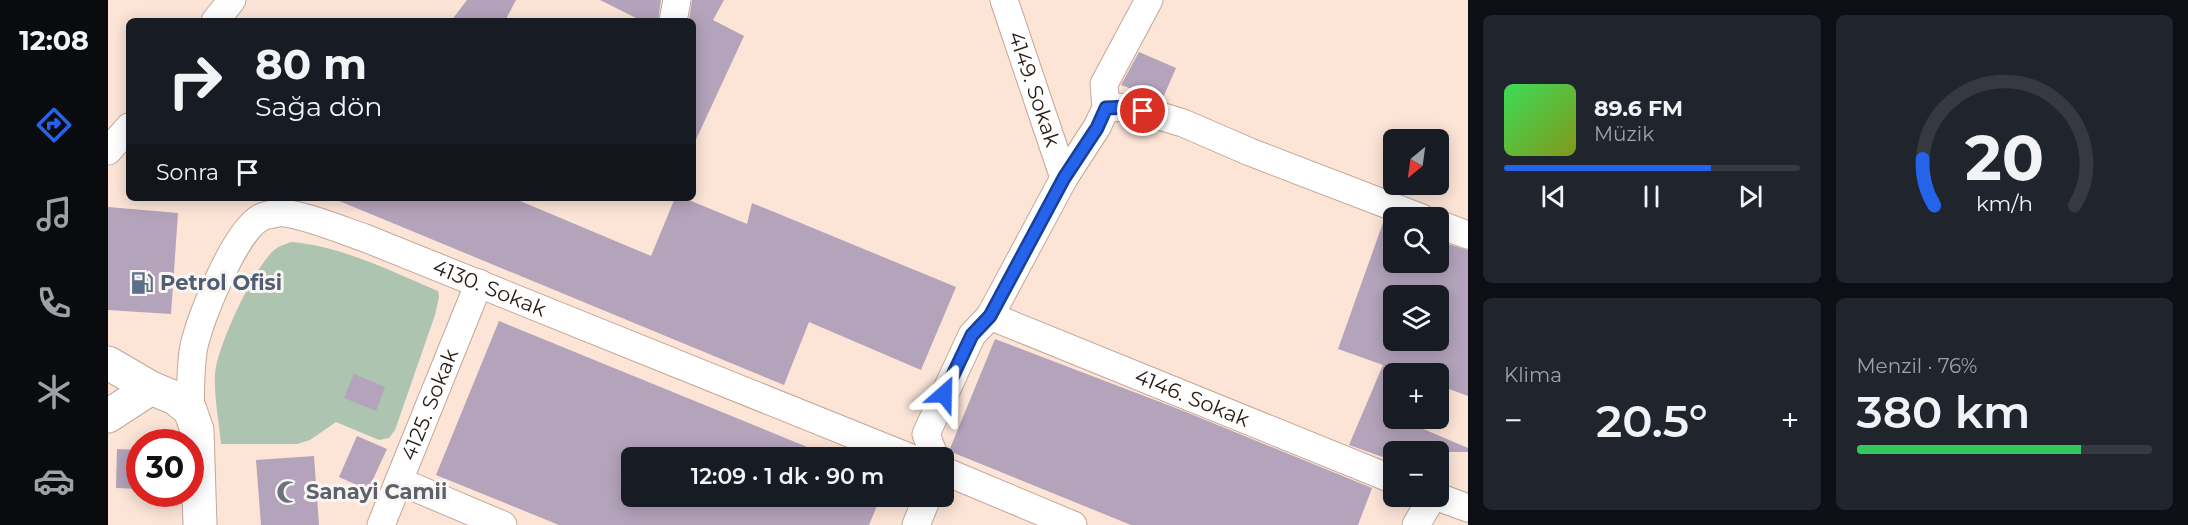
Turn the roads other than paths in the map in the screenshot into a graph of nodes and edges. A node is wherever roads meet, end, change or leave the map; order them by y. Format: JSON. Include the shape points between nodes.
{"nodes":[{"id":1,"x":232,"y":0,"type":"edge"},
{"id":2,"x":677,"y":0,"type":"edge"},
{"id":3,"x":1004,"y":0,"type":"edge"},
{"id":4,"x":1149,"y":0,"type":"edge"},
{"id":5,"x":217,"y":18,"type":"edge"},
{"id":6,"x":674,"y":18,"type":"edge"},
{"id":7,"x":1106,"y":108,"type":"junction"},
{"id":8,"x":126,"y":130,"type":"edge"},
{"id":9,"x":108,"y":151,"type":"edge"},
{"id":10,"x":1064,"y":178,"type":"junction"},
{"id":11,"x":1393,"y":207,"type":"edge"},
{"id":12,"x":1449,"y":228,"type":"edge"},
{"id":13,"x":1468,"y":235,"type":"edge"},
{"id":14,"x":479,"y":283,"type":"junction"},
{"id":15,"x":990,"y":316,"type":"junction"},
{"id":16,"x":108,"y":363,"type":"edge"},
{"id":17,"x":108,"y":378,"type":"edge"},
{"id":18,"x":151,"y":388,"type":"junction"},
{"id":19,"x":108,"y":392,"type":"edge"},
{"id":20,"x":190,"y":410,"type":"junction"},
{"id":21,"x":108,"y":416,"type":"edge"},
{"id":22,"x":884,"y":447,"type":"edge"},
{"id":23,"x":930,"y":447,"type":"edge"},
{"id":24,"x":954,"y":475,"type":"edge"},
{"id":25,"x":1383,"y":476,"type":"edge"},
{"id":26,"x":399,"y":481,"type":"junction"},
{"id":27,"x":1449,"y":501,"type":"edge"},
{"id":28,"x":923,"y":507,"type":"edge"},
{"id":29,"x":1427,"y":507,"type":"edge"},
{"id":30,"x":1468,"y":508,"type":"edge"},
{"id":31,"x":200,"y":525,"type":"edge"},
{"id":32,"x":381,"y":525,"type":"edge"},
{"id":33,"x":503,"y":525,"type":"edge"},
{"id":34,"x":916,"y":525,"type":"edge"},
{"id":35,"x":1073,"y":525,"type":"edge"},
{"id":36,"x":1416,"y":525,"type":"edge"}],
"edges":[{"from":1,"to":5,"type":"street"},
{"from":2,"to":6,"type":"street"},
{"from":3,"to":10,"type":"street","name":"4149. Sokak"},
{"from":4,"to":7,"type":"street","via":[[1104,84]]},
{"from":7,"to":10,"type":"street"},
{"from":7,"to":11,"type":"street","via":[[1130,107],[1183,123]]},
{"from":8,"to":9,"type":"street"},
{"from":10,"to":15,"type":"street"},
{"from":12,"to":13,"type":"street"},
{"from":14,"to":20,"type":"street","name":"4130. Sokak","via":[[308,219],[280,213],[261,217],[246,231],[207,307],[194,347]]},
{"from":14,"to":22,"type":"street","name":"4130. Sokak"},
{"from":14,"to":26,"type":"street","name":"4125. Sokak"},
{"from":15,"to":23,"type":"street","via":[[972,335],[926,434]]},
{"from":15,"to":25,"type":"street","name":"4146. Sokak"},
{"from":16,"to":18,"type":"street"},
{"from":17,"to":18,"type":"street"},
{"from":18,"to":19,"type":"street"},
{"from":18,"to":20,"type":"street","via":[[175,398]]},
{"from":18,"to":21,"type":"street"},
{"from":20,"to":31,"type":"street","via":[[197,429]]},
{"from":24,"to":35,"type":"street"},
{"from":26,"to":32,"type":"street","name":"4125. Sokak"},
{"from":26,"to":33,"type":"street"},
{"from":27,"to":30,"type":"street"},
{"from":28,"to":34,"type":"street"},
{"from":29,"to":36,"type":"street"}]}
